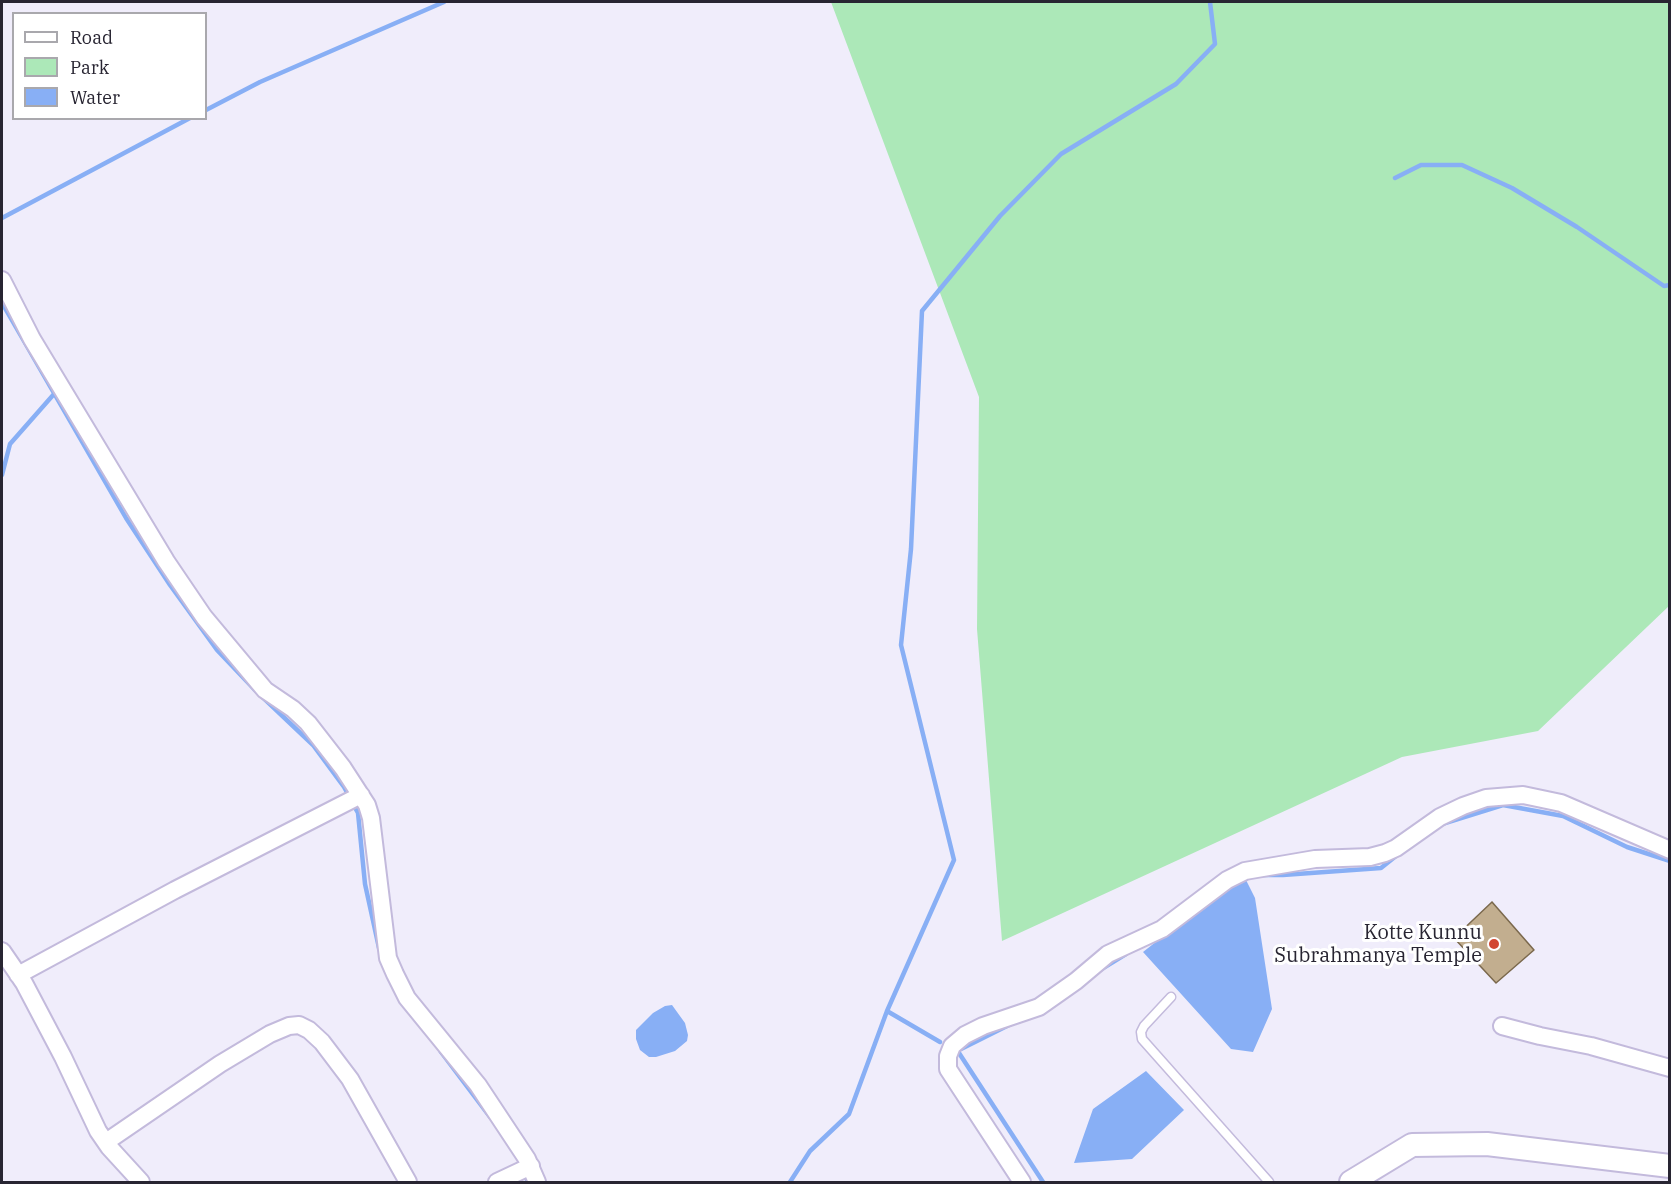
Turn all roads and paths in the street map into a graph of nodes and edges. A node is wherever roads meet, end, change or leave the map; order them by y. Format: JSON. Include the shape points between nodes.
{"nodes":[{"id":1,"x":2,"y":280,"type":"edge"},
{"id":2,"x":359,"y":796,"type":"junction"},
{"id":3,"x":1670,"y":850,"type":"edge"},
{"id":4,"x":2,"y":951,"type":"edge"},
{"id":5,"x":18,"y":975,"type":"junction"},
{"id":6,"x":1171,"y":997,"type":"dead end"},
{"id":7,"x":1502,"y":1026,"type":"dead end"},
{"id":8,"x":1670,"y":1068,"type":"edge"},
{"id":9,"x":106,"y":1142,"type":"junction"},
{"id":10,"x":1670,"y":1166,"type":"edge"},
{"id":11,"x":531,"y":1173,"type":"edge"},
{"id":12,"x":502,"y":1180,"type":"edge"},
{"id":13,"x":141,"y":1182,"type":"edge"},
{"id":14,"x":408,"y":1182,"type":"edge"},
{"id":15,"x":1022,"y":1182,"type":"edge"},
{"id":16,"x":1269,"y":1182,"type":"edge"},
{"id":17,"x":1351,"y":1182,"type":"edge"}],
"edges":[{"from":1,"to":2,"type":"street","via":[[32,339],[204,617],[265,690],[308,723]]},
{"from":2,"to":5,"type":"street"},
{"from":2,"to":11,"type":"street","via":[[371,818],[384,934],[395,974],[407,998],[478,1085]]},
{"from":3,"to":15,"type":"street","via":[[1561,803],[1523,795],[1486,798],[1463,806],[1385,854],[1315,859],[1245,871],[1227,880],[1162,929],[1108,954],[1039,1007],[983,1026],[952,1046],[948,1069]]},
{"from":4,"to":5,"type":"street"},
{"from":5,"to":9,"type":"street"},
{"from":6,"to":16,"type":"lane","via":[[1144,1026],[1142,1039]]},
{"from":7,"to":8,"type":"street"},
{"from":9,"to":13,"type":"street"},
{"from":9,"to":14,"type":"street","via":[[220,1064],[270,1034],[299,1025],[322,1042],[350,1079]]},
{"from":10,"to":17,"type":"main road","via":[[1487,1144],[1412,1145]]},
{"from":11,"to":12,"type":"street"}]}
